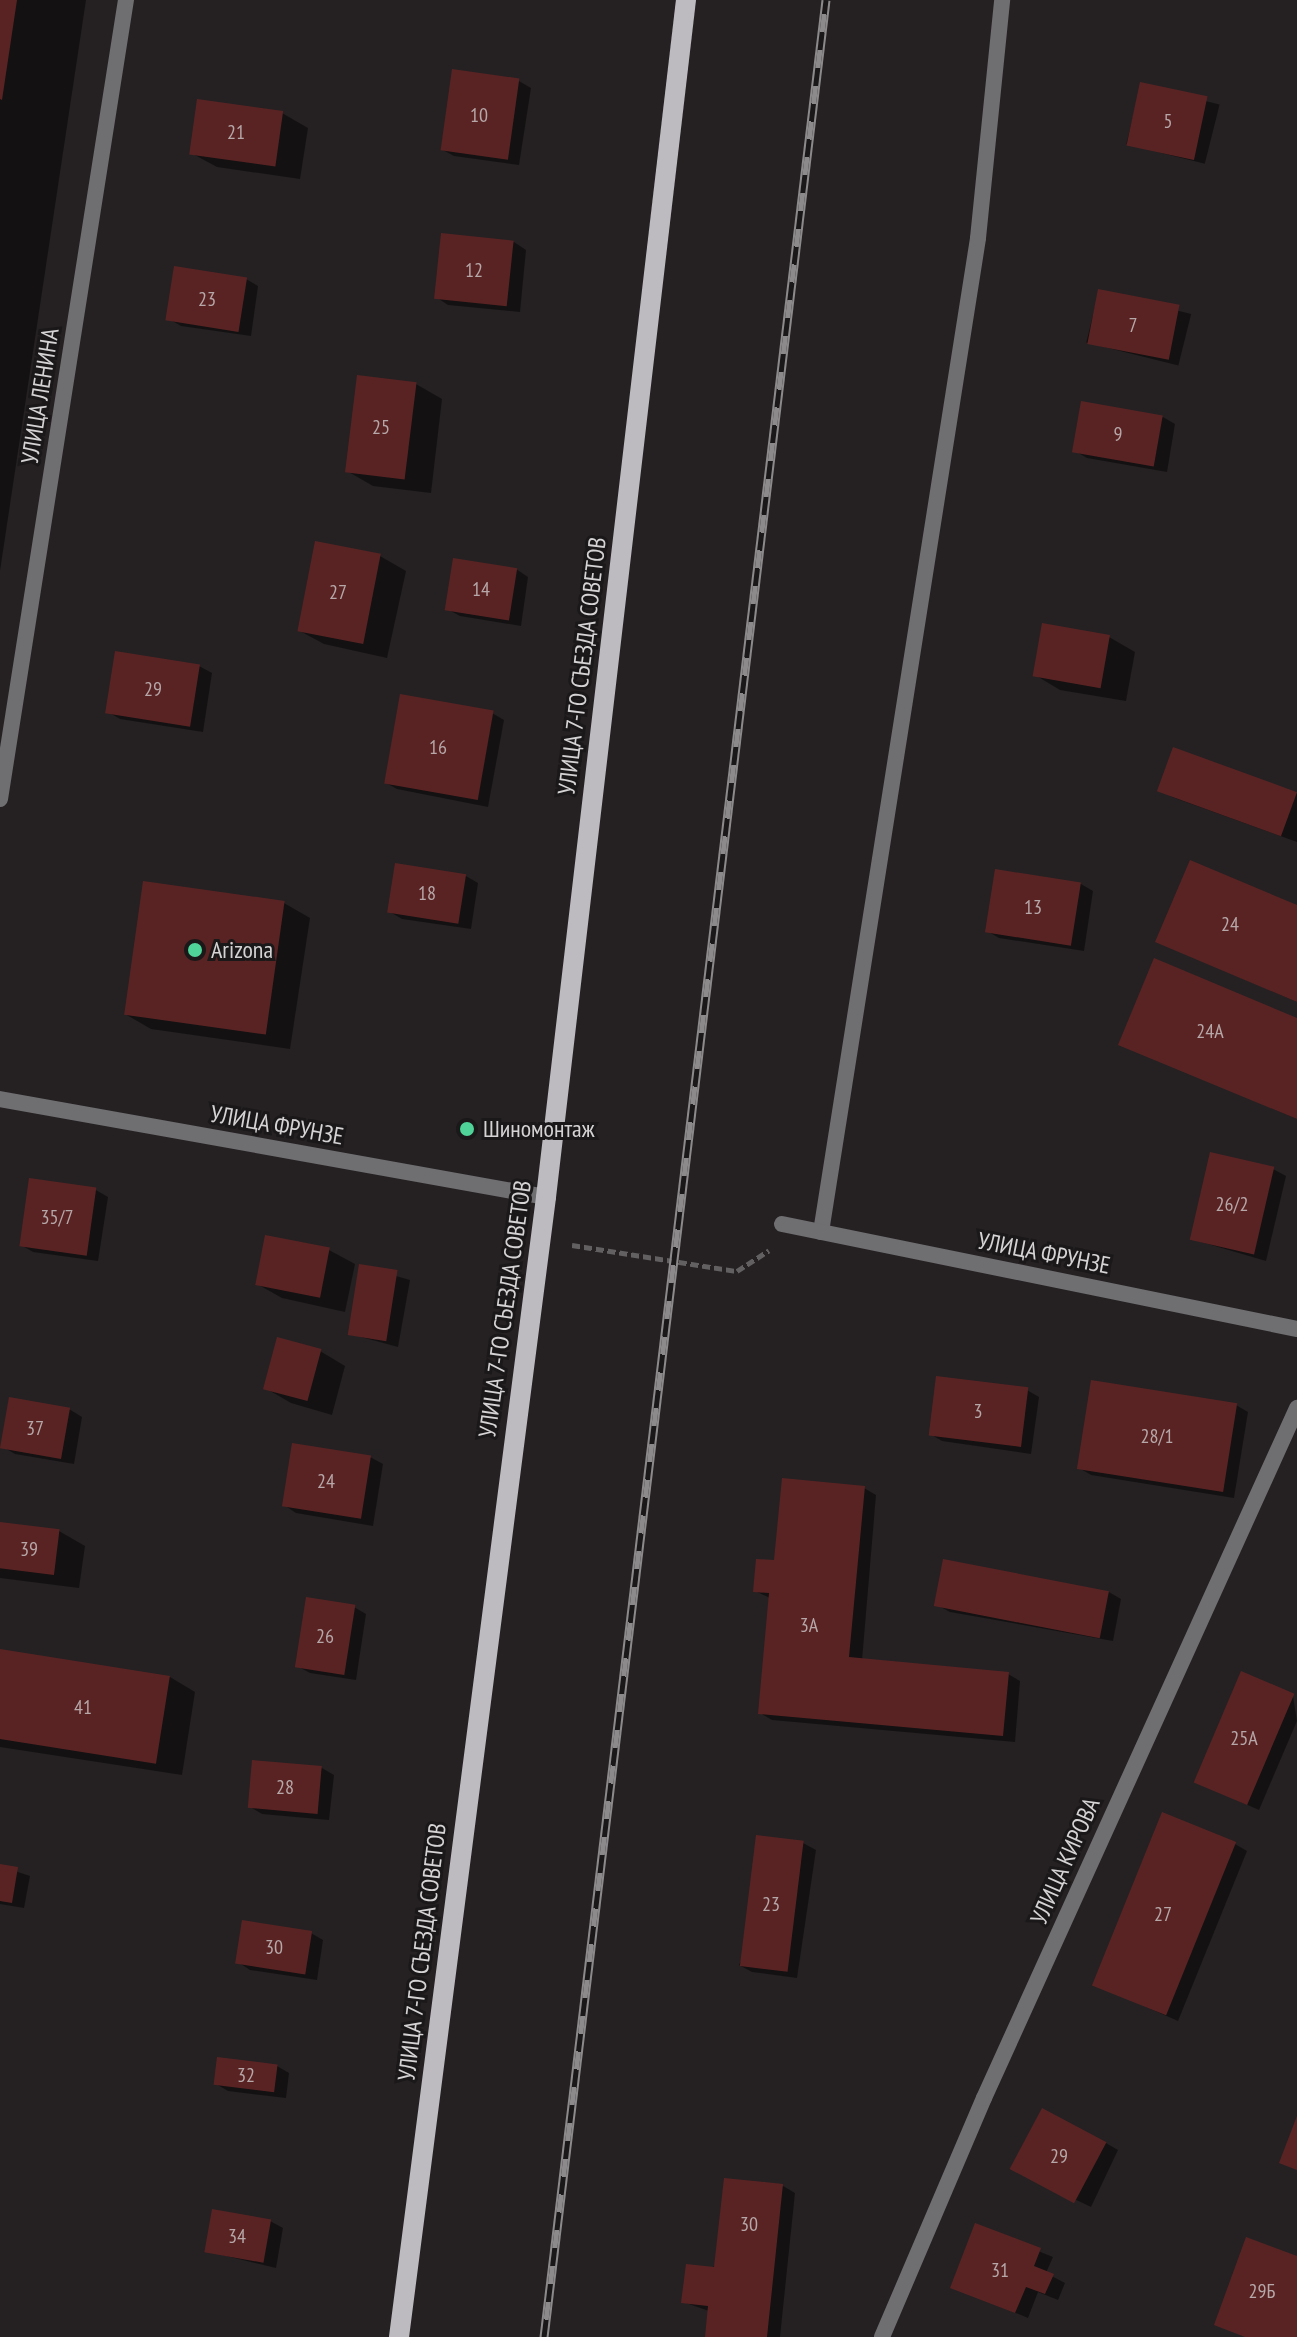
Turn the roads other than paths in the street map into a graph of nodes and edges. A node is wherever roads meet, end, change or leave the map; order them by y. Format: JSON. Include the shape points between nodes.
{"nodes":[{"id":1,"x":126,"y":0,"type":"edge"},
{"id":2,"x":686,"y":0,"type":"edge"},
{"id":3,"x":1002,"y":0,"type":"edge"},
{"id":4,"x":4,"y":742,"type":"edge"},
{"id":5,"x":0,"y":799,"type":"edge"},
{"id":6,"x":0,"y":1099,"type":"edge"},
{"id":7,"x":546,"y":1197,"type":"junction"},
{"id":8,"x":782,"y":1224,"type":"road end"},
{"id":9,"x":821,"y":1232,"type":"junction"},
{"id":10,"x":1297,"y":1329,"type":"edge"},
{"id":11,"x":1297,"y":1408,"type":"edge"},
{"id":12,"x":399,"y":2337,"type":"edge"},
{"id":13,"x":882,"y":2337,"type":"edge"}],
"edges":[{"from":1,"to":4,"type":"street","name":"УЛИЦА ЛЕНИНА"},
{"from":2,"to":7,"type":"main road","name":"УЛИЦА 7-ГО СЪЕЗДА СОВЕТОВ"},
{"from":3,"to":9,"type":"street","via":[[978,238]]},
{"from":4,"to":5,"type":"street","name":"УЛИЦА ЛЕНИНА"},
{"from":6,"to":7,"type":"street","name":"УЛИЦА ФРУНЗЕ"},
{"from":7,"to":12,"type":"main road","name":"УЛИЦА 7-ГО СЪЕЗДА СОВЕТОВ"},
{"from":8,"to":9,"type":"street","name":"УЛИЦА ФРУНЗЕ"},
{"from":9,"to":10,"type":"street","name":"УЛИЦА ФРУНЗЕ"},
{"from":11,"to":13,"type":"street","name":"УЛИЦА КИРОВА","via":[[984,2098]]}]}
